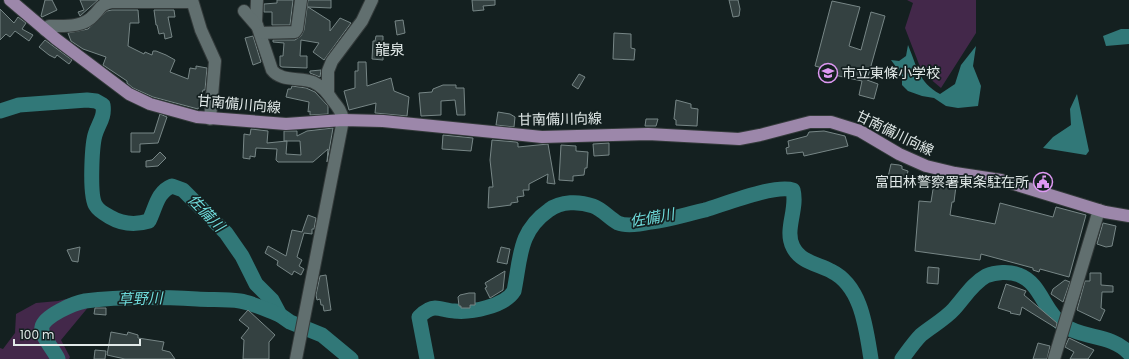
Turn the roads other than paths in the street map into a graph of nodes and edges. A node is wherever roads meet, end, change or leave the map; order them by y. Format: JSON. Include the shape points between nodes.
{"nodes":[{"id":1,"x":257,"y":0,"type":"edge"},
{"id":2,"x":301,"y":0,"type":"edge"},
{"id":3,"x":372,"y":0,"type":"edge"},
{"id":4,"x":14,"y":1,"type":"edge"},
{"id":5,"x":192,"y":1,"type":"edge"},
{"id":6,"x":244,"y":11,"type":"dead end"},
{"id":7,"x":45,"y":30,"type":"junction"},
{"id":8,"x":259,"y":30,"type":"junction"},
{"id":9,"x":328,"y":94,"type":"junction"},
{"id":10,"x":210,"y":118,"type":"junction"},
{"id":11,"x":343,"y":120,"type":"junction"},
{"id":12,"x":1099,"y":210,"type":"junction"},
{"id":13,"x":1129,"y":216,"type":"edge"},
{"id":14,"x":296,"y":359,"type":"edge"},
{"id":15,"x":1054,"y":359,"type":"edge"}],
"edges":[{"from":1,"to":8,"type":"street","via":[[255,16]]},
{"from":2,"to":8,"type":"street","via":[[297,29],[294,32]]},
{"from":3,"to":9,"type":"street","via":[[362,21],[332,61],[328,71]]},
{"from":4,"to":7,"type":"main road","name":"甘南備川向線"},
{"from":5,"to":7,"type":"street","via":[[103,3],[94,17],[80,24],[49,26]]},
{"from":5,"to":10,"type":"street","via":[[215,61]]},
{"from":6,"to":8,"type":"street"},
{"from":7,"to":10,"type":"main road","name":"甘南備川向線","via":[[118,87],[140,100],[185,114]]},
{"from":8,"to":9,"type":"street","via":[[275,74],[314,83]]},
{"from":9,"to":11,"type":"street","via":[[342,114]]},
{"from":10,"to":11,"type":"main road","name":"甘南備川向線","via":[[286,124]]},
{"from":11,"to":12,"type":"main road","name":"甘南備川向線","via":[[397,122],[542,137],[648,134],[739,139],[810,122],[831,122],[860,131],[899,154],[926,166],[1001,180]]},
{"from":11,"to":14,"type":"street"},
{"from":12,"to":13,"type":"main road","name":"甘南備川向線"},
{"from":12,"to":15,"type":"street"}]}
